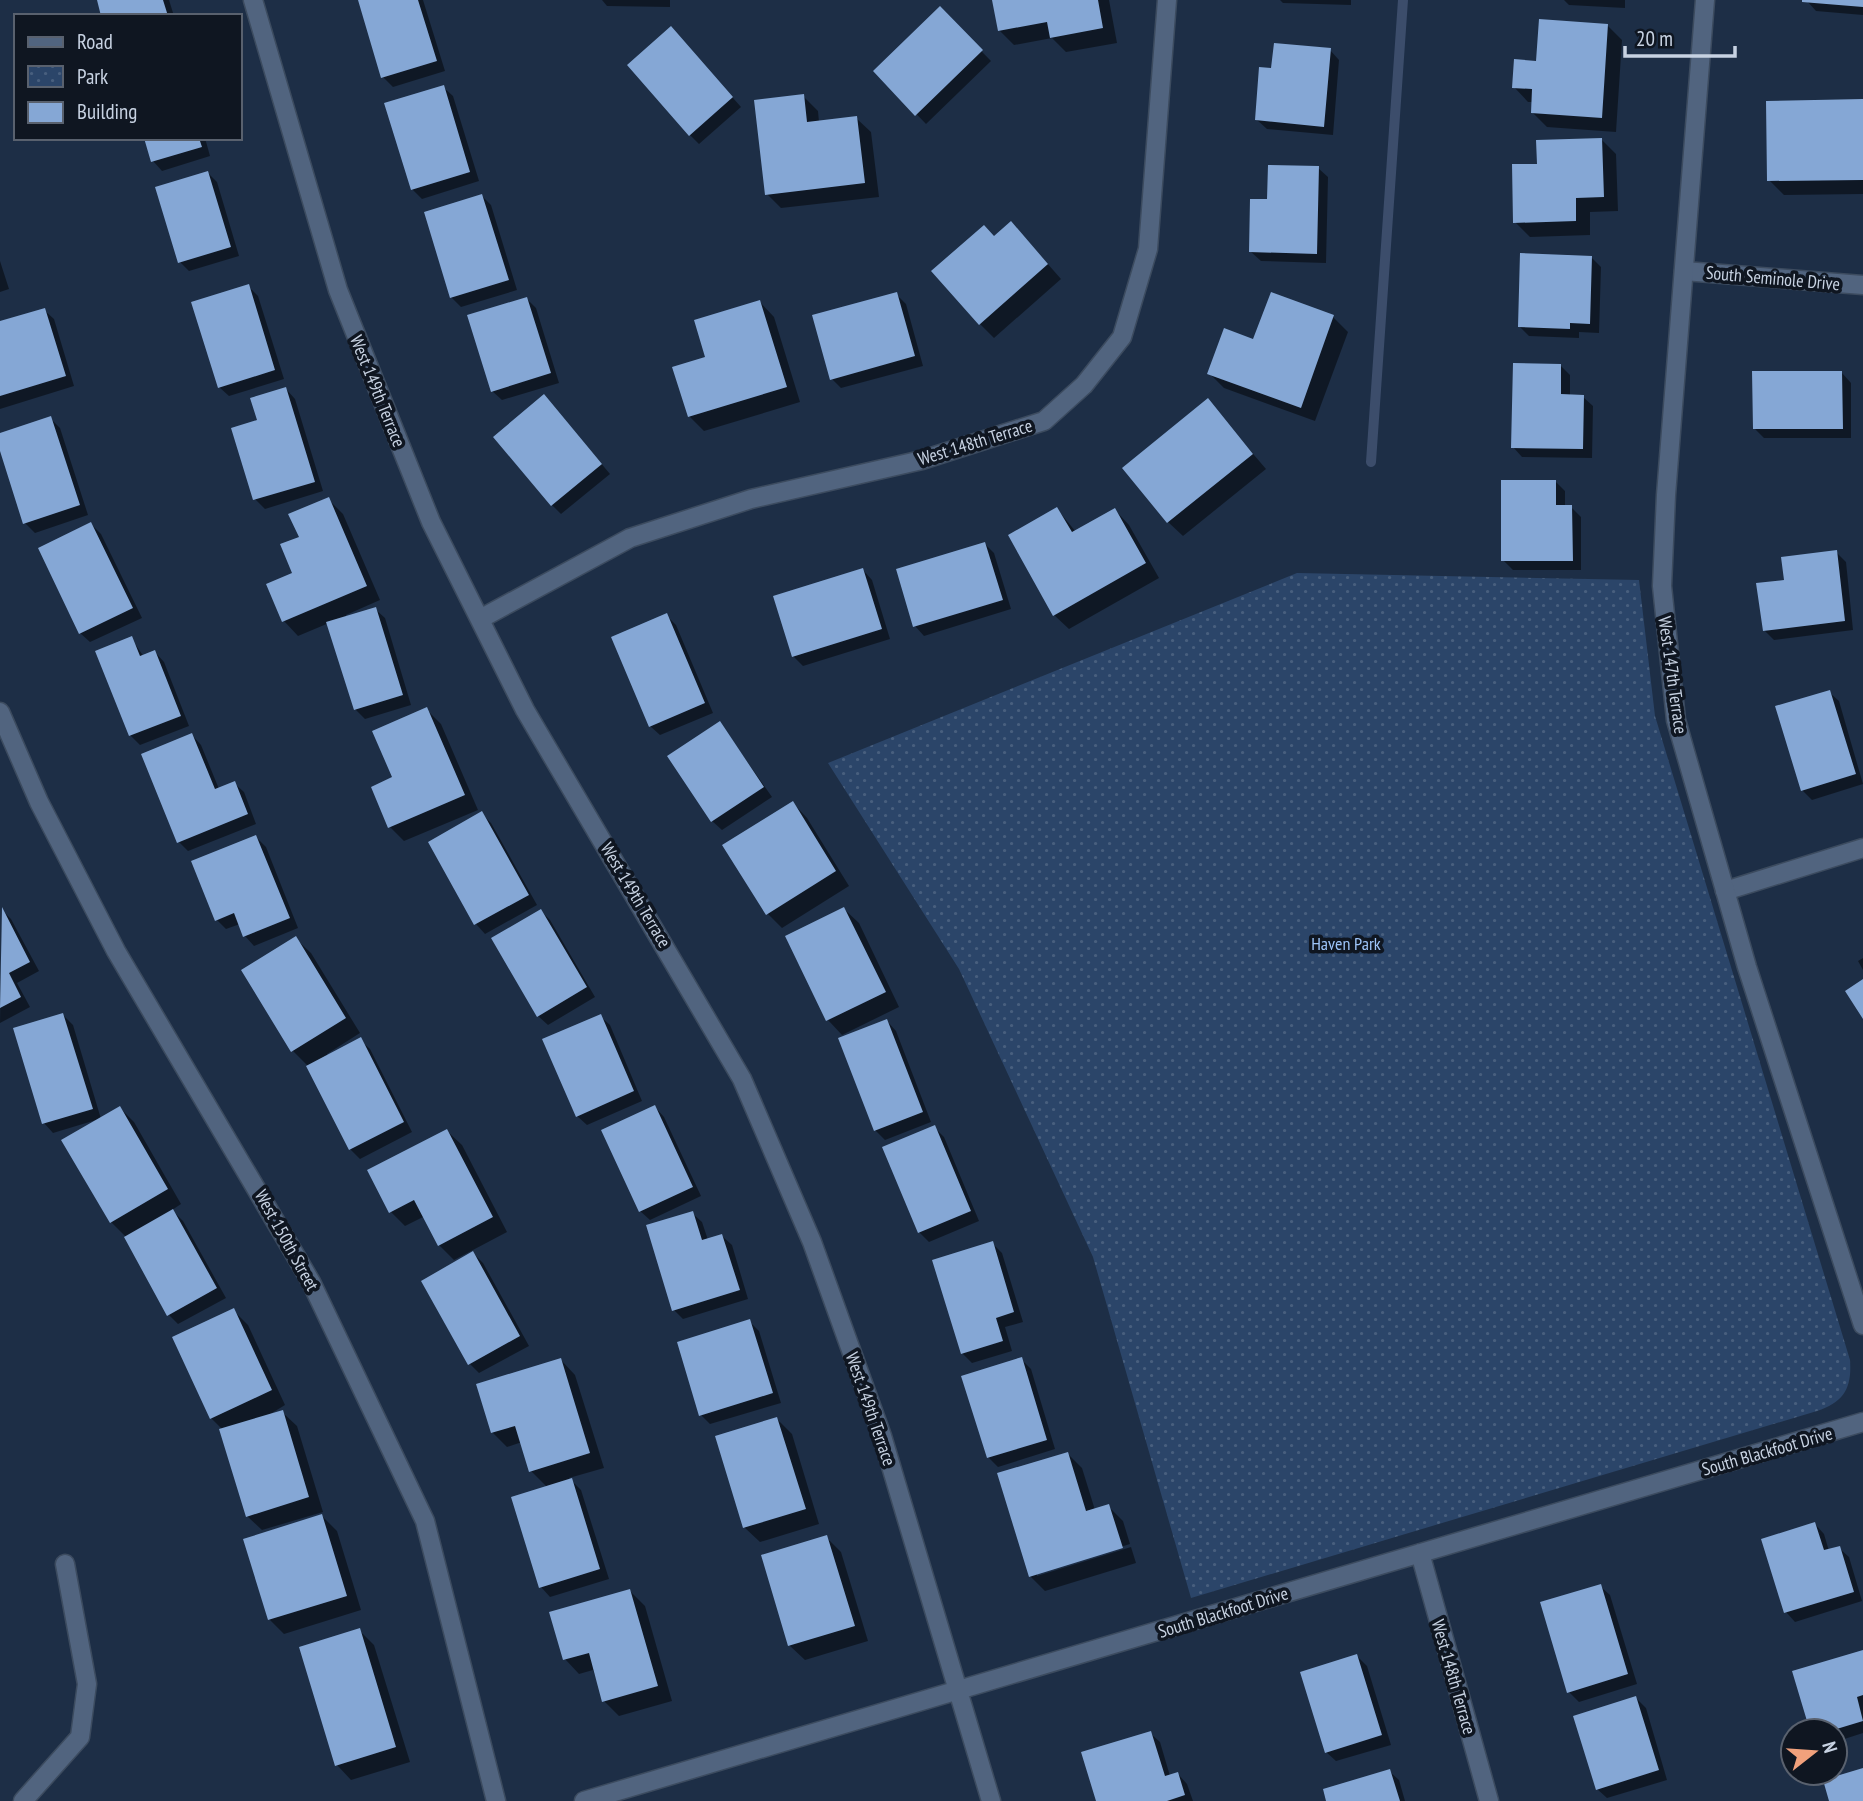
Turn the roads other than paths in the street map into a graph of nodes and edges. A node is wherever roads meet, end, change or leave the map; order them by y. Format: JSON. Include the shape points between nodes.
{"nodes":[{"id":1,"x":253,"y":0,"type":"edge"},
{"id":2,"x":1167,"y":0,"type":"edge"},
{"id":3,"x":1705,"y":0,"type":"edge"},
{"id":4,"x":1684,"y":271,"type":"junction"},
{"id":5,"x":1863,"y":285,"type":"edge"},
{"id":6,"x":480,"y":619,"type":"junction"},
{"id":7,"x":0,"y":712,"type":"edge"},
{"id":8,"x":1863,"y":848,"type":"edge"},
{"id":9,"x":1725,"y":891,"type":"junction"},
{"id":10,"x":1863,"y":1325,"type":"edge"},
{"id":11,"x":1863,"y":1422,"type":"edge"},
{"id":12,"x":1420,"y":1553,"type":"junction"},
{"id":13,"x":65,"y":1564,"type":"dead end"},
{"id":14,"x":959,"y":1690,"type":"junction"},
{"id":15,"x":23,"y":1801,"type":"edge"},
{"id":16,"x":496,"y":1801,"type":"edge"},
{"id":17,"x":584,"y":1801,"type":"edge"},
{"id":18,"x":991,"y":1801,"type":"edge"},
{"id":19,"x":1489,"y":1801,"type":"edge"}],
"edges":[{"from":1,"to":6,"type":"street","name":"West 149th Terrace","via":[[338,290],[431,522]]},
{"from":2,"to":6,"type":"street","name":"West 148th Terrace","via":[[1148,249],[1122,337],[1084,385],[1044,421],[922,460],[751,499],[630,538]]},
{"from":3,"to":4,"type":"street","name":"West 147th Terrace"},
{"from":4,"to":5,"type":"street","name":"South Seminole Drive"},
{"from":4,"to":9,"type":"street","name":"West 147th Terrace","via":[[1662,586],[1676,720]]},
{"from":6,"to":14,"type":"street","name":"West 149th Terrace","via":[[525,710],[742,1079],[812,1242],[882,1436]]},
{"from":7,"to":16,"type":"street","name":"West 150th Street","via":[[39,802],[116,951],[311,1282],[425,1521]]},
{"from":8,"to":9,"type":"street"},
{"from":9,"to":10,"type":"street","name":"West 147th Terrace"},
{"from":11,"to":12,"type":"street","name":"South Blackfoot Drive"},
{"from":12,"to":14,"type":"street","name":"South Blackfoot Drive"},
{"from":12,"to":19,"type":"street","name":"West 148th Terrace"},
{"from":13,"to":15,"type":"street","via":[[87,1684],[80,1737]]},
{"from":14,"to":17,"type":"street","name":"South Blackfoot Drive"},
{"from":14,"to":18,"type":"street","name":"West 149th Terrace"}]}
